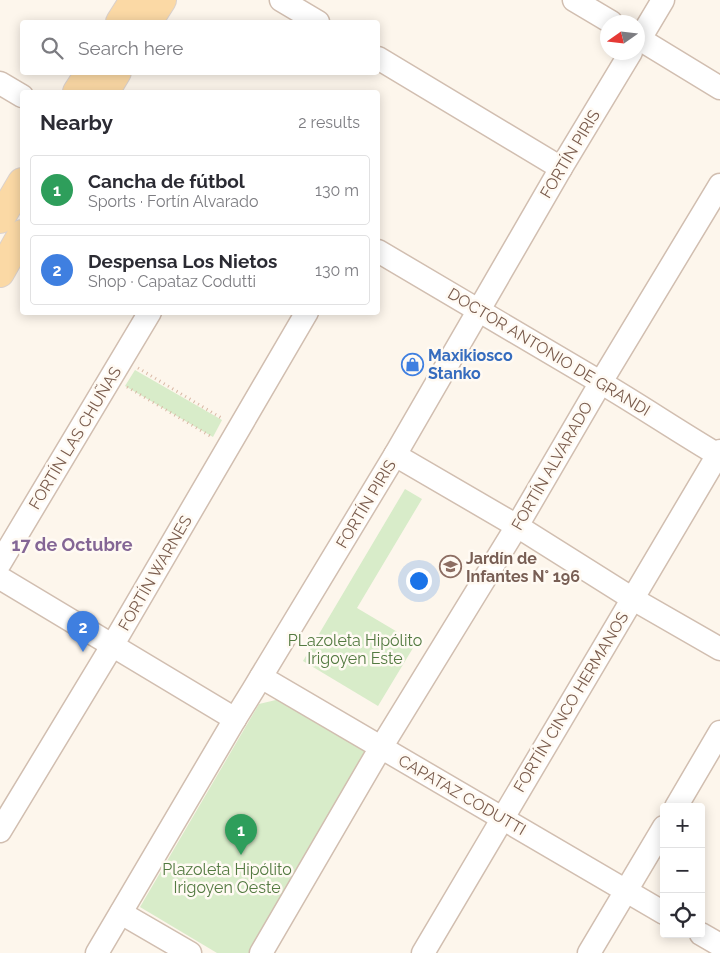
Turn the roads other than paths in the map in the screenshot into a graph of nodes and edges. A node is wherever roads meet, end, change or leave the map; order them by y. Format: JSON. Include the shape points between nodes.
{"nodes":[{"id":1,"x":134,"y":0,"type":"edge"},
{"id":2,"x":162,"y":0,"type":"edge"},
{"id":3,"x":280,"y":0,"type":"edge"},
{"id":4,"x":574,"y":0,"type":"edge"},
{"id":5,"x":663,"y":0,"type":"edge"},
{"id":6,"x":600,"y":15,"type":"edge"},
{"id":7,"x":121,"y":20,"type":"edge"},
{"id":8,"x":149,"y":20,"type":"edge"},
{"id":9,"x":315,"y":20,"type":"edge"},
{"id":10,"x":645,"y":29,"type":"edge"},
{"id":11,"x":645,"y":48,"type":"edge"},
{"id":12,"x":380,"y":59,"type":"edge"},
{"id":13,"x":626,"y":60,"type":"edge"},
{"id":14,"x":0,"y":83,"type":"edge"},
{"id":15,"x":720,"y":88,"type":"edge"},
{"id":16,"x":20,"y":95,"type":"edge"},
{"id":17,"x":561,"y":168,"type":"junction"},
{"id":18,"x":20,"y":185,"type":"edge"},
{"id":19,"x":720,"y":185,"type":"edge"},
{"id":20,"x":0,"y":219,"type":"edge"},
{"id":21,"x":20,"y":238,"type":"edge"},
{"id":22,"x":380,"y":251,"type":"edge"},
{"id":23,"x":0,"y":273,"type":"edge"},
{"id":24,"x":479,"y":309,"type":"junction"},
{"id":25,"x":148,"y":315,"type":"edge"},
{"id":26,"x":306,"y":315,"type":"edge"},
{"id":27,"x":601,"y":382,"type":"junction"},
{"id":28,"x":719,"y":454,"type":"edge"},
{"id":29,"x":395,"y":456,"type":"junction"},
{"id":30,"x":517,"y":526,"type":"junction"},
{"id":31,"x":0,"y":563,"type":"edge"},
{"id":32,"x":0,"y":578,"type":"edge"},
{"id":33,"x":633,"y":599,"type":"junction"},
{"id":34,"x":112,"y":646,"type":"junction"},
{"id":35,"x":720,"y":649,"type":"edge"},
{"id":36,"x":261,"y":677,"type":"junction"},
{"id":37,"x":234,"y":719,"type":"junction"},
{"id":38,"x":720,"y":732,"type":"edge"},
{"id":39,"x":382,"y":748,"type":"junction"},
{"id":40,"x":678,"y":803,"type":"edge"},
{"id":41,"x":502,"y":818,"type":"junction"},
{"id":42,"x":0,"y":831,"type":"edge"},
{"id":43,"x":660,"y":835,"type":"edge"},
{"id":44,"x":626,"y":891,"type":"junction"},
{"id":45,"x":660,"y":910,"type":"edge"},
{"id":46,"x":121,"y":913,"type":"junction"},
{"id":47,"x":705,"y":936,"type":"edge"},
{"id":48,"x":720,"y":945,"type":"edge"},
{"id":49,"x":97,"y":953,"type":"edge"},
{"id":50,"x":190,"y":953,"type":"edge"},
{"id":51,"x":261,"y":953,"type":"edge"},
{"id":52,"x":423,"y":953,"type":"edge"},
{"id":53,"x":589,"y":953,"type":"edge"}],
"edges":[{"from":1,"to":7,"type":"main road"},
{"from":2,"to":8,"type":"main road"},
{"from":3,"to":9,"type":"street"},
{"from":4,"to":6,"type":"street"},
{"from":5,"to":10,"type":"street","name":"FORTÍN PIRIS"},
{"from":11,"to":15,"type":"street"},
{"from":12,"to":17,"type":"street"},
{"from":13,"to":17,"type":"street","name":"FORTÍN PIRIS"},
{"from":14,"to":16,"type":"street"},
{"from":17,"to":24,"type":"street","name":"FORTÍN PIRIS"},
{"from":18,"to":20,"type":"main road"},
{"from":19,"to":27,"type":"street","name":"FORTÍN ALVARADO"},
{"from":21,"to":23,"type":"main road"},
{"from":22,"to":24,"type":"street","name":"DOCTOR ANTONIO DE GRANDI"},
{"from":24,"to":27,"type":"street","name":"DOCTOR ANTONIO DE GRANDI"},
{"from":24,"to":29,"type":"street","name":"FORTÍN PIRIS"},
{"from":25,"to":31,"type":"street","name":"FORTÍN LAS CHUÑAS"},
{"from":26,"to":34,"type":"street","name":"FORTÍN WARNES"},
{"from":27,"to":28,"type":"street","name":"DOCTOR ANTONIO DE GRANDI"},
{"from":27,"to":30,"type":"street","name":"FORTÍN ALVARADO"},
{"from":28,"to":33,"type":"street","name":"FORTÍN CINCO HERMANOS"},
{"from":29,"to":30,"type":"street"},
{"from":29,"to":36,"type":"street","name":"FORTÍN PIRIS"},
{"from":30,"to":33,"type":"street"},
{"from":30,"to":39,"type":"street","name":"FORTÍN ALVARADO"},
{"from":32,"to":34,"type":"street"},
{"from":33,"to":35,"type":"street"},
{"from":33,"to":41,"type":"street","name":"FORTÍN CINCO HERMANOS"},
{"from":34,"to":37,"type":"street"},
{"from":34,"to":42,"type":"street","name":"FORTÍN WARNES"},
{"from":36,"to":37,"type":"street","name":"FORTÍN PIRIS"},
{"from":36,"to":39,"type":"street","name":"CAPATAZ CODUTTI"},
{"from":37,"to":46,"type":"street","name":"FORTÍN PIRIS"},
{"from":38,"to":40,"type":"street"},
{"from":39,"to":41,"type":"street","name":"CAPATAZ CODUTTI"},
{"from":39,"to":51,"type":"street","name":"FORTÍN ALVARADO"},
{"from":41,"to":44,"type":"street","name":"CAPATAZ CODUTTI"},
{"from":41,"to":52,"type":"street","name":"FORTÍN CINCO HERMANOS"},
{"from":43,"to":44,"type":"street"},
{"from":44,"to":45,"type":"street","name":"CAPATAZ CODUTTI"},
{"from":44,"to":53,"type":"street"},
{"from":46,"to":49,"type":"street","name":"FORTÍN PIRIS"},
{"from":46,"to":50,"type":"street"},
{"from":47,"to":48,"type":"street"}]}
